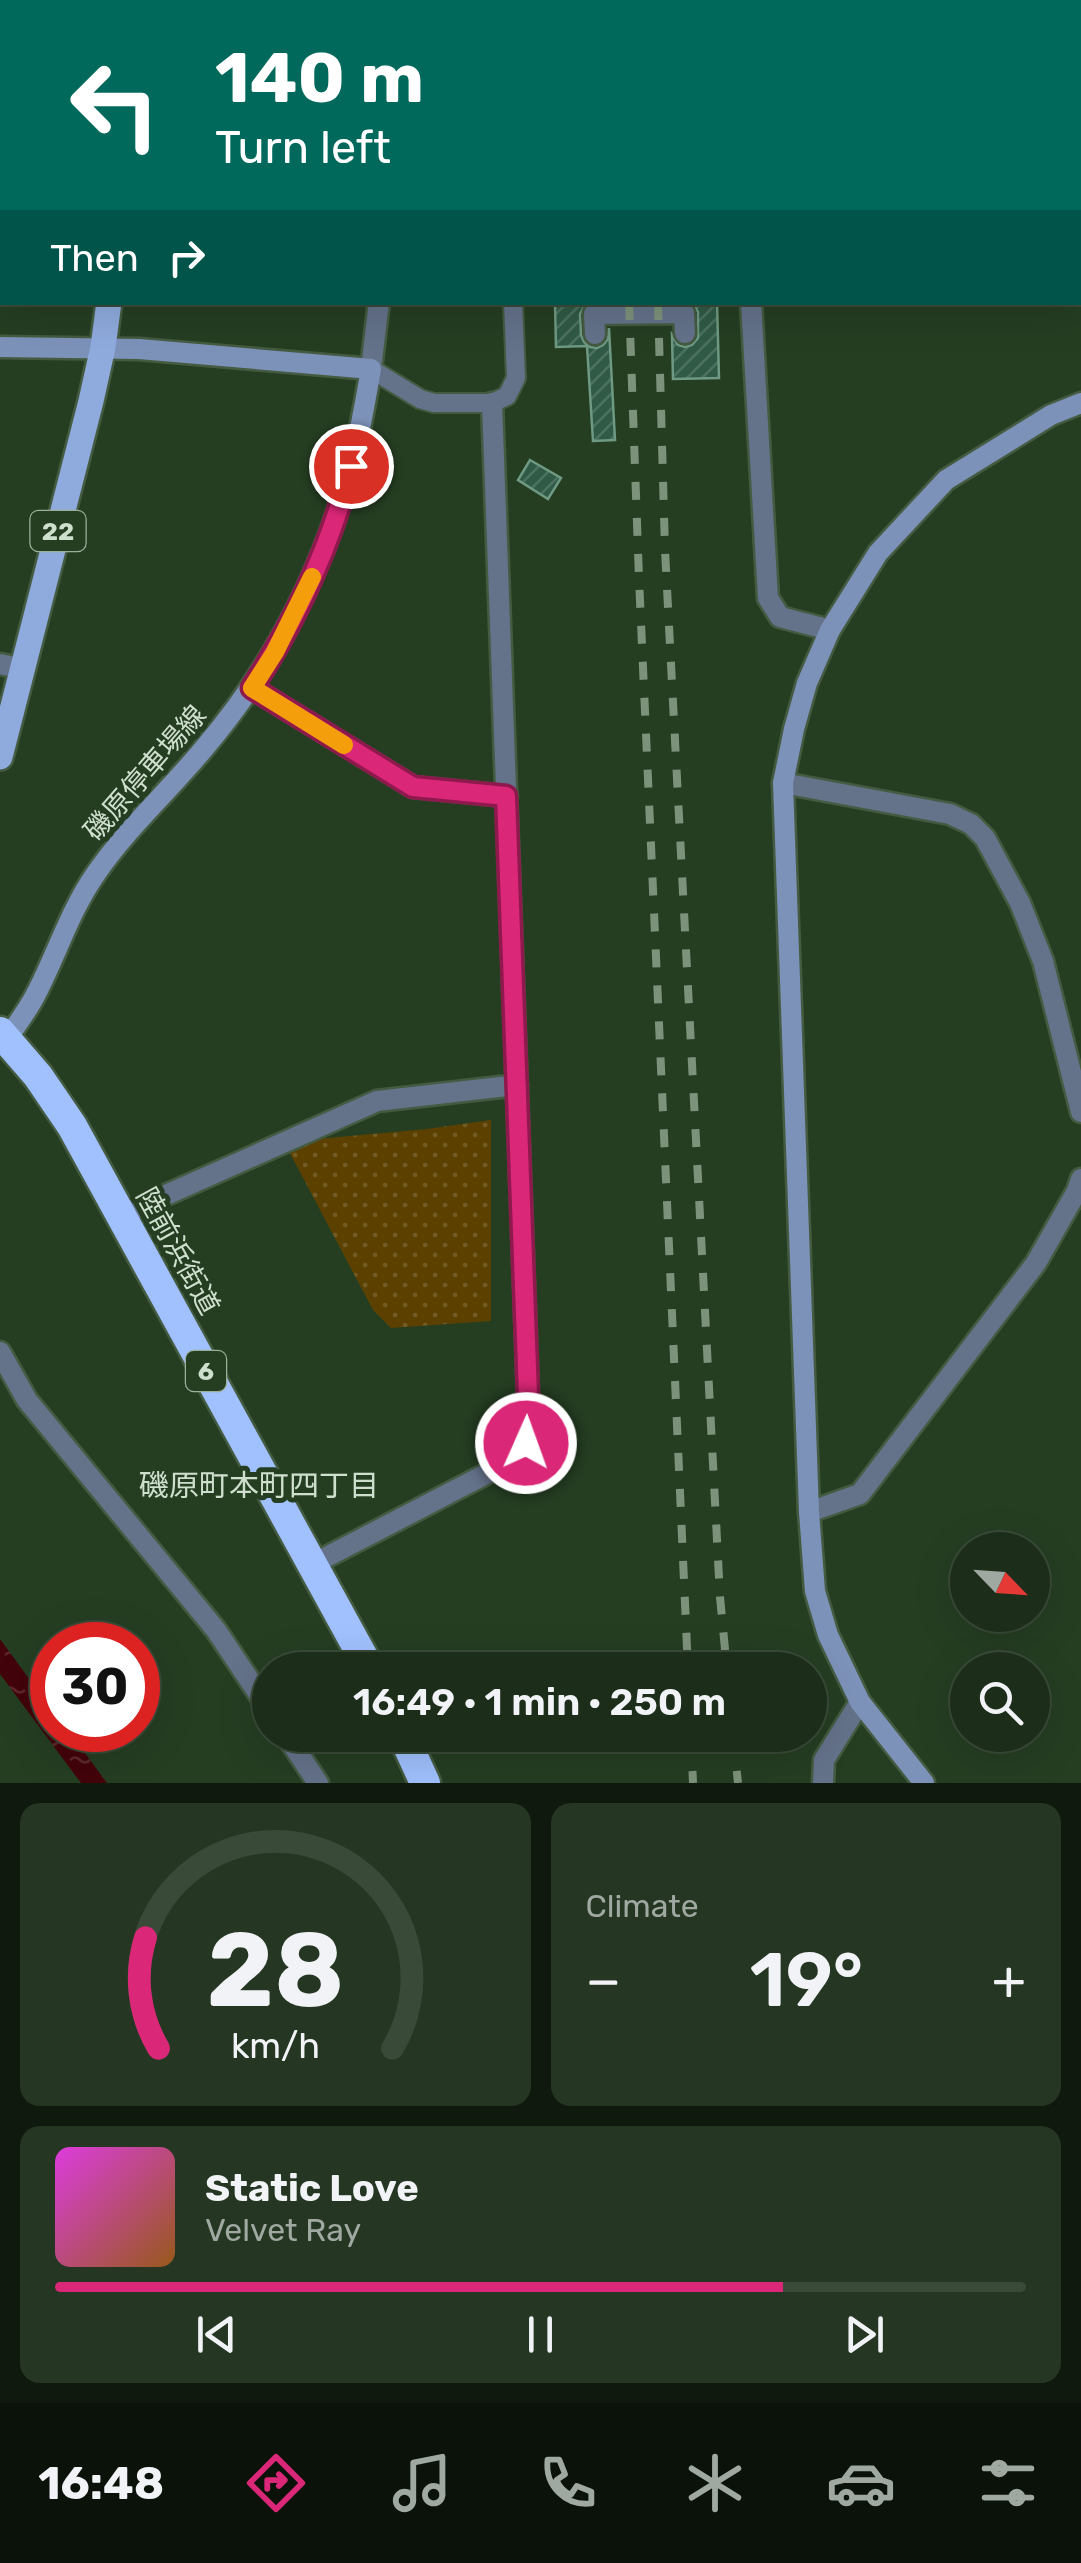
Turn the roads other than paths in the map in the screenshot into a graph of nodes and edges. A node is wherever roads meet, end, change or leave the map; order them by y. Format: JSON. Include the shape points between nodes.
{"nodes":[{"id":1,"x":109,"y":305,"type":"edge"},
{"id":2,"x":379,"y":305,"type":"edge"},
{"id":3,"x":513,"y":305,"type":"edge"},
{"id":4,"x":750,"y":305,"type":"edge"},
{"id":5,"x":635,"y":308,"type":"edge"},
{"id":6,"x":681,"y":326,"type":"dead end"},
{"id":7,"x":598,"y":328,"type":"dead end"},
{"id":8,"x":0,"y":347,"type":"edge"},
{"id":9,"x":103,"y":348,"type":"junction"},
{"id":10,"x":371,"y":370,"type":"junction"},
{"id":11,"x":1081,"y":403,"type":"edge"},
{"id":12,"x":492,"y":404,"type":"junction"},
{"id":13,"x":830,"y":630,"type":"junction"},
{"id":14,"x":12,"y":666,"type":"edge"},
{"id":15,"x":252,"y":688,"type":"junction"},
{"id":16,"x":0,"y":757,"type":"edge"},
{"id":17,"x":783,"y":783,"type":"junction"},
{"id":18,"x":506,"y":796,"type":"junction"},
{"id":19,"x":4,"y":1036,"type":"edge"},
{"id":20,"x":517,"y":1085,"type":"junction"},
{"id":21,"x":1081,"y":1112,"type":"edge"},
{"id":22,"x":1081,"y":1179,"type":"edge"},
{"id":23,"x":121,"y":1215,"type":"junction"},
{"id":24,"x":0,"y":1352,"type":"edge"},
{"id":25,"x":809,"y":1512,"type":"junction"},
{"id":26,"x":312,"y":1564,"type":"junction"},
{"id":27,"x":360,"y":1652,"type":"edge"},
{"id":28,"x":252,"y":1684,"type":"edge"},
{"id":29,"x":860,"y":1702,"type":"junction"},
{"id":30,"x":297,"y":1752,"type":"edge"},
{"id":31,"x":411,"y":1752,"type":"edge"},
{"id":32,"x":318,"y":1783,"type":"edge"},
{"id":33,"x":425,"y":1783,"type":"edge"},
{"id":34,"x":824,"y":1783,"type":"edge"},
{"id":35,"x":924,"y":1783,"type":"edge"}],
"edges":[{"from":1,"to":9,"type":"main road","number":"22"},
{"from":2,"to":10,"type":"street"},
{"from":3,"to":12,"type":"lane","via":[[516,378],[507,396]]},
{"from":4,"to":13,"type":"street","via":[[768,598],[780,617]]},
{"from":5,"to":6,"type":"street"},
{"from":5,"to":7,"type":"street"},
{"from":8,"to":9,"type":"street"},
{"from":9,"to":10,"type":"street"},
{"from":9,"to":14,"type":"main road","number":"22"},
{"from":10,"to":12,"type":"lane","via":[[434,403]]},
{"from":10,"to":15,"type":"street","name":"磯原停車場線","via":[[345,488],[310,582]]},
{"from":11,"to":13,"type":"street","via":[[946,480],[878,553]]},
{"from":12,"to":18,"type":"street"},
{"from":13,"to":17,"type":"street","via":[[807,683]]},
{"from":14,"to":16,"type":"main road","number":"22"},
{"from":15,"to":18,"type":"street","via":[[413,787]]},
{"from":15,"to":19,"type":"street","name":"磯原停車場線","via":[[94,875],[35,996]]},
{"from":17,"to":21,"type":"street","via":[[950,814],[985,838],[1043,961]]},
{"from":17,"to":25,"type":"street"},
{"from":18,"to":20,"type":"street"},
{"from":19,"to":23,"type":"highway","name":"陸前浜街道","number":"6","via":[[56,1100]]},
{"from":20,"to":23,"type":"street","via":[[376,1101]]},
{"from":20,"to":26,"type":"street","via":[[526,1443],[509,1462]]},
{"from":22,"to":25,"type":"street","via":[[1036,1263],[860,1494]]},
{"from":23,"to":26,"type":"highway","name":"陸前浜街道","number":"6"},
{"from":24,"to":28,"type":"street","via":[[27,1400],[216,1630]]},
{"from":25,"to":29,"type":"street","via":[[819,1606]]},
{"from":26,"to":27,"type":"highway","name":"陸前浜街道","number":"6"},
{"from":29,"to":34,"type":"street","via":[[824,1760]]},
{"from":29,"to":35,"type":"street"},
{"from":30,"to":32,"type":"street"},
{"from":31,"to":33,"type":"highway"}]}
